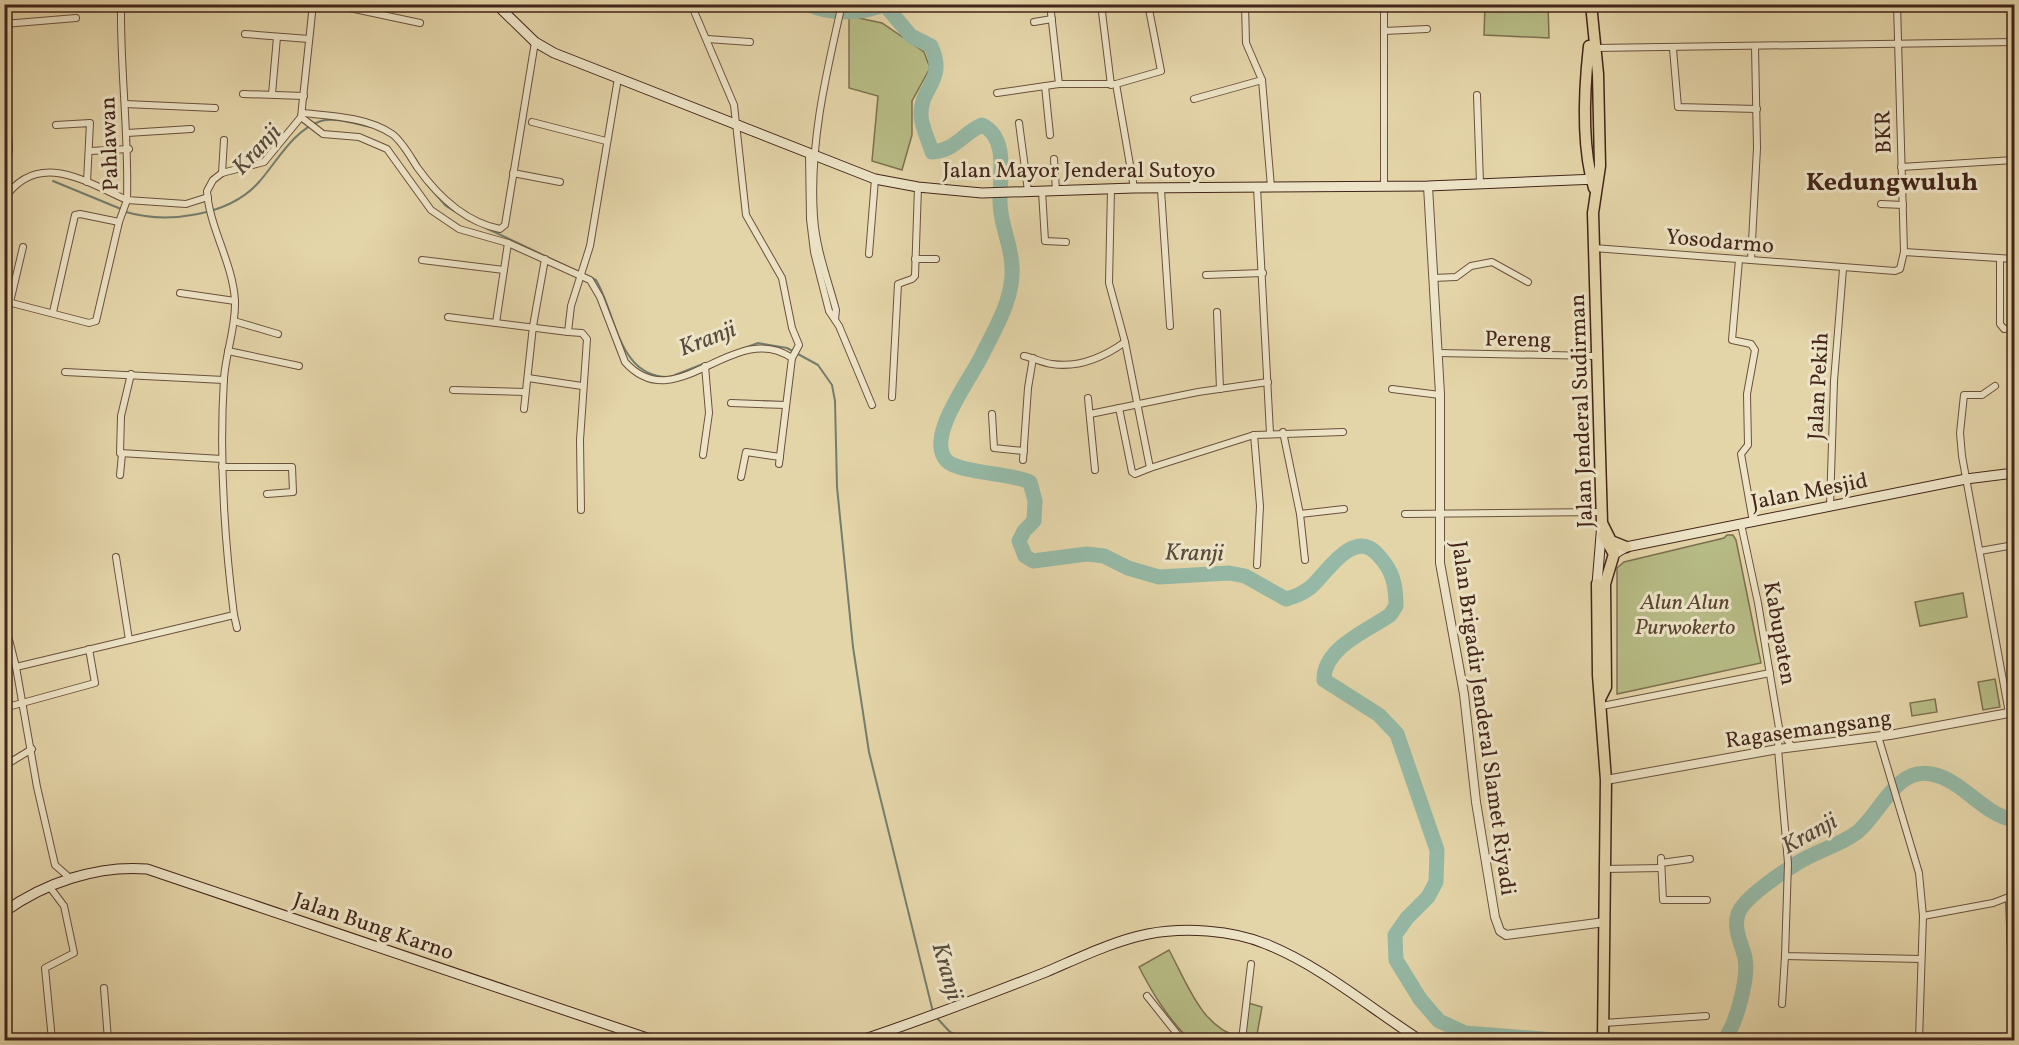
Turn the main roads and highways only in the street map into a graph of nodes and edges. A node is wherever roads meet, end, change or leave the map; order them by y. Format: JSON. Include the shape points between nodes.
{"nodes":[{"id":1,"x":1591,"y":4,"type":"edge"},
{"id":2,"x":497,"y":5,"type":"edge"},
{"id":3,"x":1594,"y":183,"type":"junction"},
{"id":4,"x":2014,"y":473,"type":"edge"},
{"id":5,"x":1602,"y":520,"type":"junction"},
{"id":6,"x":1626,"y":547,"type":"junction"},
{"id":7,"x":1614,"y":554,"type":"junction"},
{"id":8,"x":1597,"y":585,"type":"joint"},
{"id":9,"x":1602,"y":701,"type":"junction"},
{"id":10,"x":4,"y":912,"type":"edge"},
{"id":11,"x":1603,"y":1032,"type":"edge"},
{"id":12,"x":653,"y":1041,"type":"edge"},
{"id":13,"x":862,"y":1041,"type":"edge"},
{"id":14,"x":1420,"y":1041,"type":"edge"}],
"edges":[{"from":1,"to":3,"type":"main road","name":"Jalan Jenderal Sudirman","via":[[1599,104],[1600,166]]},
{"from":2,"to":3,"type":"main road","name":"Jalan Mayor Jenderal Sutoyo","via":[[535,42],[554,53],[875,179],[918,187],[982,193]]},
{"from":3,"to":5,"type":"main road","name":"Jalan Jenderal Sudirman"},
{"from":4,"to":6,"type":"main road","name":"Jalan Mesjid","via":[[1966,479]]},
{"from":5,"to":6,"type":"main road","via":[[1611,541]]},
{"from":5,"to":7,"type":"main road","name":"Jalan Jenderal Sudirman","via":[[1603,538]]},
{"from":5,"to":8,"type":"main road"},
{"from":6,"to":7,"type":"main road","name":"Jalan Mesjid"},
{"from":7,"to":9,"type":"main road","name":"Jalan Jenderal Sudirman","via":[[1605,584],[1606,687]]},
{"from":8,"to":9,"type":"main road","name":"Jalan Jenderal Sudirman"},
{"from":9,"to":11,"type":"main road","name":"Jalan Jenderal Sudirman","via":[[1606,780]]},
{"from":10,"to":12,"type":"main road","name":"Jalan Bung Karno","via":[[26,896],[75,878],[132,868],[167,874]]},
{"from":13,"to":14,"type":"main road","via":[[1148,934],[1175,931],[1218,933],[1264,943],[1293,957]]}]}
